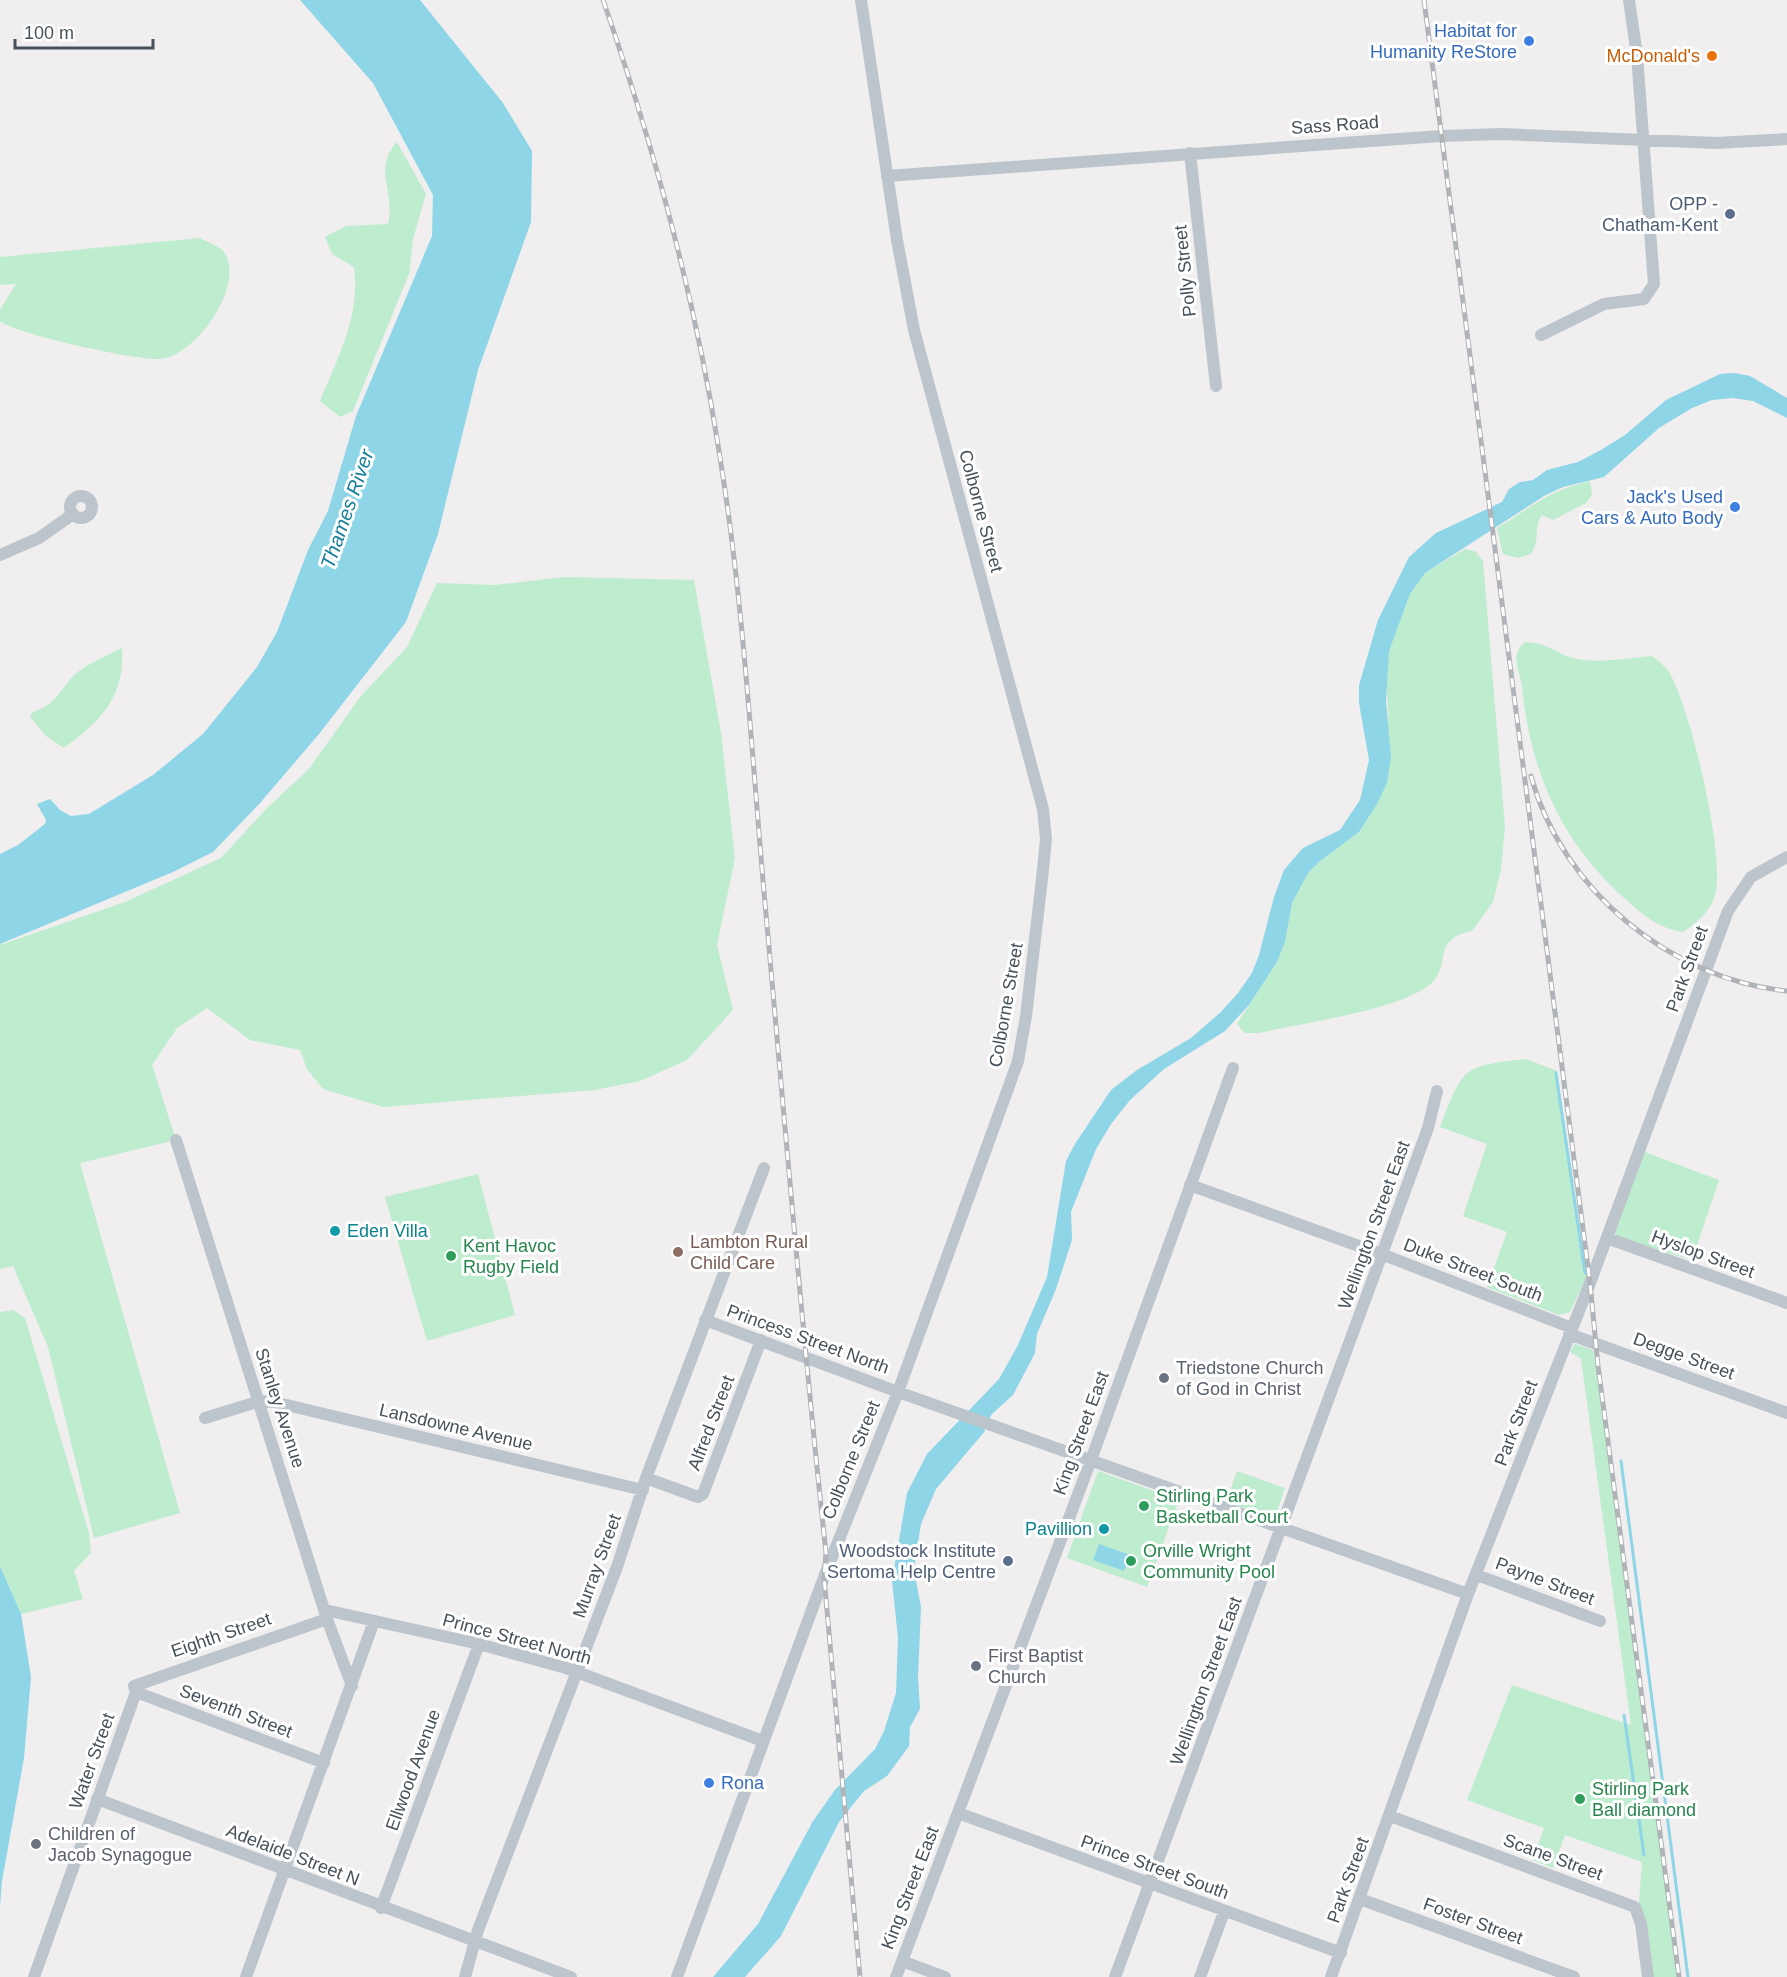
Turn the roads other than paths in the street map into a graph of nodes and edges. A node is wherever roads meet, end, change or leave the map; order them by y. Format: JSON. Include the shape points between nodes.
{"nodes":[{"id":1,"x":861,"y":0,"type":"edge"},
{"id":2,"x":1629,"y":0,"type":"edge"},
{"id":3,"x":1644,"y":138,"type":"junction"},
{"id":4,"x":1787,"y":139,"type":"edge"},
{"id":5,"x":1190,"y":153,"type":"junction"},
{"id":6,"x":887,"y":176,"type":"junction"},
{"id":7,"x":1541,"y":335,"type":"dead end"},
{"id":8,"x":1216,"y":386,"type":"dead end"},
{"id":9,"x":73,"y":514,"type":"dead end"},
{"id":10,"x":0,"y":555,"type":"edge"},
{"id":11,"x":1787,"y":856,"type":"edge"},
{"id":12,"x":1233,"y":1068,"type":"dead end"},
{"id":13,"x":1437,"y":1091,"type":"dead end"},
{"id":14,"x":176,"y":1140,"type":"dead end"},
{"id":15,"x":764,"y":1168,"type":"dead end"},
{"id":16,"x":1190,"y":1185,"type":"junction"},
{"id":17,"x":1607,"y":1238,"type":"junction"},
{"id":18,"x":1382,"y":1254,"type":"junction"},
{"id":19,"x":1787,"y":1303,"type":"edge"},
{"id":20,"x":705,"y":1320,"type":"junction"},
{"id":21,"x":1571,"y":1331,"type":"junction"},
{"id":22,"x":761,"y":1340,"type":"junction"},
{"id":23,"x":898,"y":1392,"type":"junction"},
{"id":24,"x":260,"y":1401,"type":"junction"},
{"id":25,"x":1787,"y":1413,"type":"edge"},
{"id":26,"x":205,"y":1418,"type":"dead end"},
{"id":27,"x":1091,"y":1460,"type":"junction"},
{"id":28,"x":644,"y":1484,"type":"junction"},
{"id":29,"x":1281,"y":1528,"type":"junction"},
{"id":30,"x":1478,"y":1575,"type":"junction"},
{"id":31,"x":1468,"y":1594,"type":"junction"},
{"id":32,"x":326,"y":1615,"type":"junction"},
{"id":33,"x":374,"y":1621,"type":"junction"},
{"id":34,"x":1600,"y":1621,"type":"dead end"},
{"id":35,"x":479,"y":1644,"type":"junction"},
{"id":36,"x":577,"y":1672,"type":"junction"},
{"id":37,"x":352,"y":1686,"type":"junction"},
{"id":38,"x":136,"y":1692,"type":"junction"},
{"id":39,"x":763,"y":1741,"type":"junction"},
{"id":40,"x":324,"y":1763,"type":"junction"},
{"id":41,"x":97,"y":1799,"type":"junction"},
{"id":42,"x":958,"y":1813,"type":"junction"},
{"id":43,"x":1390,"y":1816,"type":"junction"},
{"id":44,"x":285,"y":1871,"type":"junction"},
{"id":45,"x":1151,"y":1884,"type":"junction"},
{"id":46,"x":1360,"y":1899,"type":"junction"},
{"id":47,"x":381,"y":1908,"type":"junction"},
{"id":48,"x":1224,"y":1912,"type":"junction"},
{"id":49,"x":476,"y":1943,"type":"junction"},
{"id":50,"x":1341,"y":1953,"type":"junction"},
{"id":51,"x":902,"y":1961,"type":"junction"},
{"id":52,"x":1337,"y":1976,"type":"edge"},
{"id":53,"x":34,"y":1977,"type":"edge"},
{"id":54,"x":246,"y":1977,"type":"edge"},
{"id":55,"x":465,"y":1977,"type":"edge"},
{"id":56,"x":571,"y":1977,"type":"edge"},
{"id":57,"x":676,"y":1977,"type":"edge"},
{"id":58,"x":896,"y":1977,"type":"edge"},
{"id":59,"x":945,"y":1977,"type":"edge"},
{"id":60,"x":1115,"y":1977,"type":"edge"},
{"id":61,"x":1200,"y":1977,"type":"edge"},
{"id":62,"x":1574,"y":1977,"type":"edge"},
{"id":63,"x":1648,"y":1977,"type":"edge"}],
"edges":[{"from":1,"to":6,"type":"street","name":"Colborne Street"},
{"from":2,"to":3,"type":"street"},
{"from":3,"to":4,"type":"street","name":"Sass Road","via":[[1716,143]]},
{"from":3,"to":5,"type":"street","name":"Sass Road","via":[[1462,135]]},
{"from":3,"to":7,"type":"street","via":[[1654,279],[1651,291],[1639,300],[1596,307]]},
{"from":5,"to":6,"type":"street","name":"Sass Road"},
{"from":5,"to":8,"type":"street","name":"Polly Street"},
{"from":6,"to":23,"type":"street","name":"Colborne Street","via":[[914,330],[1043,809],[1046,839],[1018,1061]]},
{"from":9,"to":10,"type":"street","via":[[39,538]]},
{"from":11,"to":17,"type":"street","name":"Park Street","via":[[1760,870],[1742,886],[1728,911]]},
{"from":12,"to":16,"type":"street","name":"King Street East"},
{"from":13,"to":18,"type":"street","name":"Wellington Street East","via":[[1428,1128]]},
{"from":14,"to":24,"type":"street","name":"Stanley Avenue"},
{"from":15,"to":20,"type":"street","name":"Murray Street"},
{"from":16,"to":18,"type":"street","name":"Duke Street South"},
{"from":16,"to":27,"type":"street","name":"King Street East"},
{"from":17,"to":19,"type":"street","name":"Hyslop Street"},
{"from":17,"to":21,"type":"street","name":"Park Street"},
{"from":18,"to":21,"type":"street","name":"Duke Street South"},
{"from":18,"to":29,"type":"street","name":"Wellington Street East"},
{"from":20,"to":22,"type":"street","name":"Princess Street North"},
{"from":20,"to":28,"type":"street","name":"Murray Street"},
{"from":21,"to":25,"type":"street","name":"Degge Street"},
{"from":21,"to":30,"type":"street","name":"Park Street"},
{"from":22,"to":23,"type":"street","name":"Princess Street North"},
{"from":22,"to":28,"type":"street","name":"Alfred Street","via":[[703,1494],[698,1497]]},
{"from":23,"to":27,"type":"street","name":"Princess Street North"},
{"from":23,"to":39,"type":"street","name":"Colborne Street"},
{"from":24,"to":26,"type":"street"},
{"from":24,"to":28,"type":"street","name":"Lansdowne Avenue"},
{"from":24,"to":32,"type":"street","name":"Stanley Avenue"},
{"from":27,"to":29,"type":"street","name":"Princess Street North"},
{"from":27,"to":42,"type":"street","name":"King Street East"},
{"from":28,"to":36,"type":"street","name":"Murray Street"},
{"from":29,"to":31,"type":"street","name":"Princess Street North"},
{"from":29,"to":45,"type":"street","name":"Wellington Street East"},
{"from":30,"to":31,"type":"street","name":"Park Street"},
{"from":30,"to":34,"type":"street","name":"Payne Street"},
{"from":31,"to":43,"type":"street","name":"Park Street"},
{"from":32,"to":33,"type":"street","name":"Prince Street North"},
{"from":32,"to":37,"type":"street","name":"Stanley Avenue"},
{"from":32,"to":38,"type":"street","name":"Eighth Street","via":[[153,1677],[134,1686]]},
{"from":33,"to":35,"type":"street","name":"Prince Street North"},
{"from":33,"to":37,"type":"street"},
{"from":35,"to":36,"type":"street","name":"Prince Street North"},
{"from":35,"to":47,"type":"street","name":"Ellwood Avenue"},
{"from":36,"to":39,"type":"street","name":"Prince Street North"},
{"from":36,"to":49,"type":"street","name":"Murray Street"},
{"from":37,"to":40,"type":"street"},
{"from":38,"to":40,"type":"street","name":"Seventh Street"},
{"from":38,"to":41,"type":"street","name":"Water Street"},
{"from":39,"to":57,"type":"street","name":"Colborne Street"},
{"from":40,"to":44,"type":"street"},
{"from":41,"to":44,"type":"street","name":"Adelaide Street N"},
{"from":41,"to":53,"type":"street","name":"Water Street"},
{"from":42,"to":45,"type":"street","name":"Prince Street South"},
{"from":42,"to":51,"type":"street","name":"King Street East"},
{"from":43,"to":46,"type":"street","name":"Park Street"},
{"from":43,"to":63,"type":"street","name":"Scane Street","via":[[1635,1908]]},
{"from":44,"to":47,"type":"street","name":"Adelaide Street N"},
{"from":44,"to":54,"type":"street"},
{"from":45,"to":48,"type":"street","name":"Prince Street South"},
{"from":45,"to":60,"type":"street","name":"Wellington Street East"},
{"from":46,"to":50,"type":"street","name":"Park Street"},
{"from":46,"to":62,"type":"street","name":"Foster Street"},
{"from":47,"to":49,"type":"street","name":"Adelaide Street N"},
{"from":48,"to":50,"type":"street","name":"Prince Street South"},
{"from":48,"to":61,"type":"street"},
{"from":49,"to":55,"type":"street","name":"Murray Street"},
{"from":49,"to":56,"type":"street","name":"Adelaide Street N"},
{"from":50,"to":52,"type":"street","name":"Park Street"},
{"from":51,"to":58,"type":"street","name":"King Street East"},
{"from":51,"to":59,"type":"street"}]}
